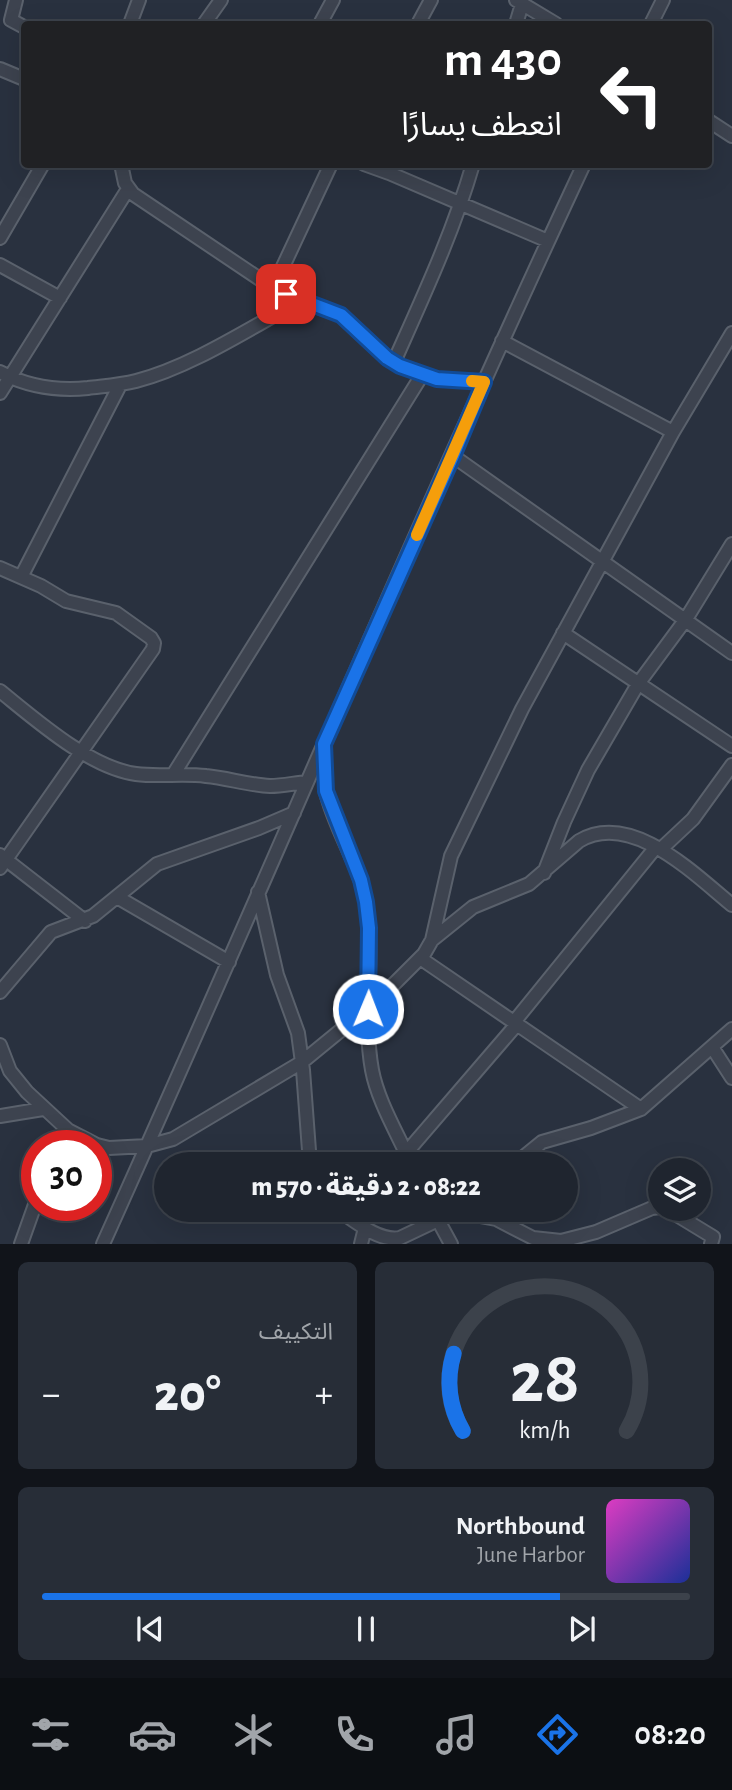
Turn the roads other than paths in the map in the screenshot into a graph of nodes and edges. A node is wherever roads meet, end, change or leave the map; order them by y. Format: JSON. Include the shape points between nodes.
{"nodes":[{"id":1,"x":16,"y":0,"type":"edge"},
{"id":2,"x":139,"y":0,"type":"edge"},
{"id":3,"x":221,"y":0,"type":"edge"},
{"id":4,"x":333,"y":0,"type":"edge"},
{"id":5,"x":431,"y":0,"type":"edge"},
{"id":6,"x":663,"y":0,"type":"edge"},
{"id":7,"x":519,"y":2,"type":"edge"},
{"id":8,"x":133,"y":21,"type":"edge"},
{"id":9,"x":206,"y":21,"type":"edge"},
{"id":10,"x":322,"y":21,"type":"edge"},
{"id":11,"x":420,"y":21,"type":"edge"},
{"id":12,"x":516,"y":21,"type":"edge"},
{"id":13,"x":551,"y":21,"type":"edge"},
{"id":14,"x":652,"y":21,"type":"edge"},
{"id":15,"x":21,"y":25,"type":"edge"},
{"id":16,"x":2,"y":74,"type":"edge"},
{"id":17,"x":21,"y":78,"type":"edge"},
{"id":18,"x":712,"y":123,"type":"edge"},
{"id":19,"x":730,"y":132,"type":"edge"},
{"id":20,"x":41,"y":168,"type":"edge"},
{"id":21,"x":122,"y":168,"type":"edge"},
{"id":22,"x":329,"y":168,"type":"edge"},
{"id":23,"x":375,"y":168,"type":"edge"},
{"id":24,"x":472,"y":168,"type":"edge"},
{"id":25,"x":582,"y":168,"type":"edge"},
{"id":26,"x":128,"y":189,"type":"junction"},
{"id":27,"x":461,"y":205,"type":"junction"},
{"id":28,"x":0,"y":238,"type":"edge"},
{"id":29,"x":548,"y":241,"type":"junction"},
{"id":30,"x":0,"y":265,"type":"edge"},
{"id":31,"x":273,"y":288,"type":"junction"},
{"id":32,"x":60,"y":298,"type":"junction"},
{"id":33,"x":300,"y":301,"type":"junction"},
{"id":34,"x":732,"y":333,"type":"edge"},
{"id":35,"x":502,"y":341,"type":"junction"},
{"id":36,"x":394,"y":362,"type":"junction"},
{"id":37,"x":5,"y":374,"type":"edge"},
{"id":38,"x":422,"y":375,"type":"junction"},
{"id":39,"x":484,"y":382,"type":"junction"},
{"id":40,"x":120,"y":385,"type":"junction"},
{"id":41,"x":0,"y":393,"type":"edge"},
{"id":42,"x":673,"y":432,"type":"junction"},
{"id":43,"x":453,"y":456,"type":"junction"},
{"id":44,"x":732,"y":544,"type":"edge"},
{"id":45,"x":728,"y":559,"type":"edge"},
{"id":46,"x":602,"y":560,"type":"junction"},
{"id":47,"x":0,"y":568,"type":"edge"},
{"id":48,"x":21,"y":577,"type":"junction"},
{"id":49,"x":686,"y":619,"type":"junction"},
{"id":50,"x":563,"y":633,"type":"junction"},
{"id":51,"x":732,"y":653,"type":"edge"},
{"id":52,"x":638,"y":684,"type":"junction"},
{"id":53,"x":0,"y":691,"type":"edge"},
{"id":54,"x":324,"y":744,"type":"junction"},
{"id":55,"x":732,"y":746,"type":"edge"},
{"id":56,"x":81,"y":751,"type":"junction"},
{"id":57,"x":732,"y":765,"type":"edge"},
{"id":58,"x":173,"y":775,"type":"junction"},
{"id":59,"x":307,"y":782,"type":"junction"},
{"id":60,"x":294,"y":813,"type":"junction"},
{"id":61,"x":658,"y":848,"type":"junction"},
{"id":62,"x":2,"y":861,"type":"edge"},
{"id":63,"x":544,"y":873,"type":"junction"},
{"id":64,"x":258,"y":891,"type":"junction"},
{"id":65,"x":117,"y":897,"type":"junction"},
{"id":66,"x":732,"y":905,"type":"edge"},
{"id":67,"x":85,"y":921,"type":"junction"},
{"id":68,"x":432,"y":940,"type":"junction"},
{"id":69,"x":420,"y":958,"type":"junction"},
{"id":70,"x":229,"y":962,"type":"junction"},
{"id":71,"x":0,"y":992,"type":"edge"},
{"id":72,"x":368,"y":1009,"type":"junction"},
{"id":73,"x":515,"y":1023,"type":"junction"},
{"id":74,"x":732,"y":1029,"type":"edge"},
{"id":75,"x":0,"y":1045,"type":"edge"},
{"id":76,"x":712,"y":1047,"type":"junction"},
{"id":77,"x":302,"y":1062,"type":"junction"},
{"id":78,"x":732,"y":1077,"type":"edge"},
{"id":79,"x":43,"y":1109,"type":"junction"},
{"id":80,"x":641,"y":1109,"type":"junction"},
{"id":81,"x":0,"y":1116,"type":"edge"},
{"id":82,"x":68,"y":1130,"type":"edge"},
{"id":83,"x":147,"y":1146,"type":"junction"},
{"id":84,"x":112,"y":1147,"type":"edge"},
{"id":85,"x":309,"y":1152,"type":"edge"},
{"id":86,"x":406,"y":1152,"type":"edge"},
{"id":87,"x":414,"y":1152,"type":"edge"},
{"id":88,"x":530,"y":1152,"type":"edge"},
{"id":89,"x":648,"y":1210,"type":"edge"},
{"id":90,"x":29,"y":1221,"type":"edge"},
{"id":91,"x":687,"y":1221,"type":"edge"},
{"id":92,"x":356,"y":1222,"type":"edge"},
{"id":93,"x":438,"y":1222,"type":"joint"},
{"id":94,"x":502,"y":1222,"type":"edge"},
{"id":95,"x":365,"y":1228,"type":"junction"},
{"id":96,"x":564,"y":1242,"type":"edge"},
{"id":97,"x":20,"y":1244,"type":"edge"},
{"id":98,"x":103,"y":1244,"type":"edge"},
{"id":99,"x":361,"y":1244,"type":"edge"},
{"id":100,"x":451,"y":1244,"type":"edge"},
{"id":101,"x":711,"y":1244,"type":"edge"}],
"edges":[{"from":1,"to":15,"type":"street","via":[[11,20]]},
{"from":2,"to":8,"type":"street"},
{"from":3,"to":9,"type":"street"},
{"from":4,"to":10,"type":"street"},
{"from":5,"to":11,"type":"street"},
{"from":6,"to":14,"type":"street"},
{"from":7,"to":12,"type":"street"},
{"from":7,"to":13,"type":"street"},
{"from":16,"to":17,"type":"street"},
{"from":18,"to":19,"type":"street"},
{"from":20,"to":28,"type":"street"},
{"from":21,"to":26,"type":"street"},
{"from":22,"to":31,"type":"street"},
{"from":23,"to":27,"type":"street"},
{"from":24,"to":27,"type":"street"},
{"from":25,"to":29,"type":"street"},
{"from":26,"to":31,"type":"street"},
{"from":26,"to":32,"type":"street"},
{"from":27,"to":29,"type":"street"},
{"from":27,"to":36,"type":"street"},
{"from":29,"to":35,"type":"street"},
{"from":30,"to":32,"type":"street"},
{"from":31,"to":33,"type":"street"},
{"from":32,"to":37,"type":"street"},
{"from":33,"to":36,"type":"street","via":[[341,315]]},
{"from":33,"to":40,"type":"street","via":[[181,365]]},
{"from":34,"to":42,"type":"street"},
{"from":35,"to":39,"type":"street"},
{"from":35,"to":42,"type":"street"},
{"from":36,"to":38,"type":"street"},
{"from":37,"to":40,"type":"street","via":[[51,389]]},
{"from":37,"to":41,"type":"street"},
{"from":38,"to":39,"type":"street"},
{"from":38,"to":58,"type":"street"},
{"from":39,"to":43,"type":"street"},
{"from":40,"to":48,"type":"street"},
{"from":42,"to":46,"type":"street"},
{"from":43,"to":46,"type":"street"},
{"from":43,"to":54,"type":"street"},
{"from":44,"to":45,"type":"street"},
{"from":45,"to":49,"type":"street"},
{"from":46,"to":49,"type":"street"},
{"from":46,"to":50,"type":"street"},
{"from":47,"to":48,"type":"street"},
{"from":48,"to":56,"type":"street","via":[[66,601],[116,613],[154,643]]},
{"from":49,"to":51,"type":"street"},
{"from":49,"to":52,"type":"street"},
{"from":50,"to":52,"type":"street"},
{"from":50,"to":68,"type":"street","via":[[450,856]]},
{"from":52,"to":55,"type":"street"},
{"from":52,"to":63,"type":"street","via":[[589,770]]},
{"from":53,"to":56,"type":"street"},
{"from":54,"to":59,"type":"street"},
{"from":54,"to":72,"type":"street","via":[[326,791],[366,902]]},
{"from":56,"to":58,"type":"street","via":[[111,768]]},
{"from":56,"to":62,"type":"street"},
{"from":57,"to":61,"type":"street","via":[[693,819]]},
{"from":58,"to":59,"type":"street","via":[[267,786]]},
{"from":59,"to":60,"type":"street"},
{"from":60,"to":64,"type":"street"},
{"from":60,"to":65,"type":"street","via":[[167,859]]},
{"from":61,"to":63,"type":"street","via":[[624,835],[597,833],[579,841]]},
{"from":61,"to":66,"type":"street"},
{"from":61,"to":73,"type":"street"},
{"from":62,"to":67,"type":"street"},
{"from":63,"to":68,"type":"street","via":[[473,907]]},
{"from":64,"to":70,"type":"street"},
{"from":64,"to":77,"type":"street"},
{"from":65,"to":67,"type":"street"},
{"from":65,"to":70,"type":"street"},
{"from":67,"to":71,"type":"street","via":[[51,932]]},
{"from":68,"to":69,"type":"street"},
{"from":69,"to":72,"type":"street"},
{"from":69,"to":73,"type":"street"},
{"from":70,"to":83,"type":"street"},
{"from":72,"to":77,"type":"street"},
{"from":72,"to":86,"type":"street","via":[[375,1083]]},
{"from":73,"to":80,"type":"street"},
{"from":73,"to":87,"type":"street"},
{"from":74,"to":76,"type":"street"},
{"from":75,"to":79,"type":"street","via":[[10,1071]]},
{"from":76,"to":78,"type":"street"},
{"from":76,"to":80,"type":"street"},
{"from":77,"to":83,"type":"street","via":[[173,1139]]},
{"from":77,"to":85,"type":"street"},
{"from":79,"to":81,"type":"street"},
{"from":79,"to":82,"type":"street"},
{"from":80,"to":88,"type":"street","via":[[542,1142]]},
{"from":83,"to":84,"type":"street"},
{"from":83,"to":98,"type":"street"},
{"from":89,"to":96,"type":"street"},
{"from":90,"to":97,"type":"street"},
{"from":91,"to":101,"type":"street","via":[[713,1237]]},
{"from":92,"to":95,"type":"street"},
{"from":93,"to":95,"type":"street","via":[[396,1239]]},
{"from":93,"to":100,"type":"street"},
{"from":94,"to":96,"type":"street","via":[[534,1238]]},
{"from":95,"to":99,"type":"street"}]}
